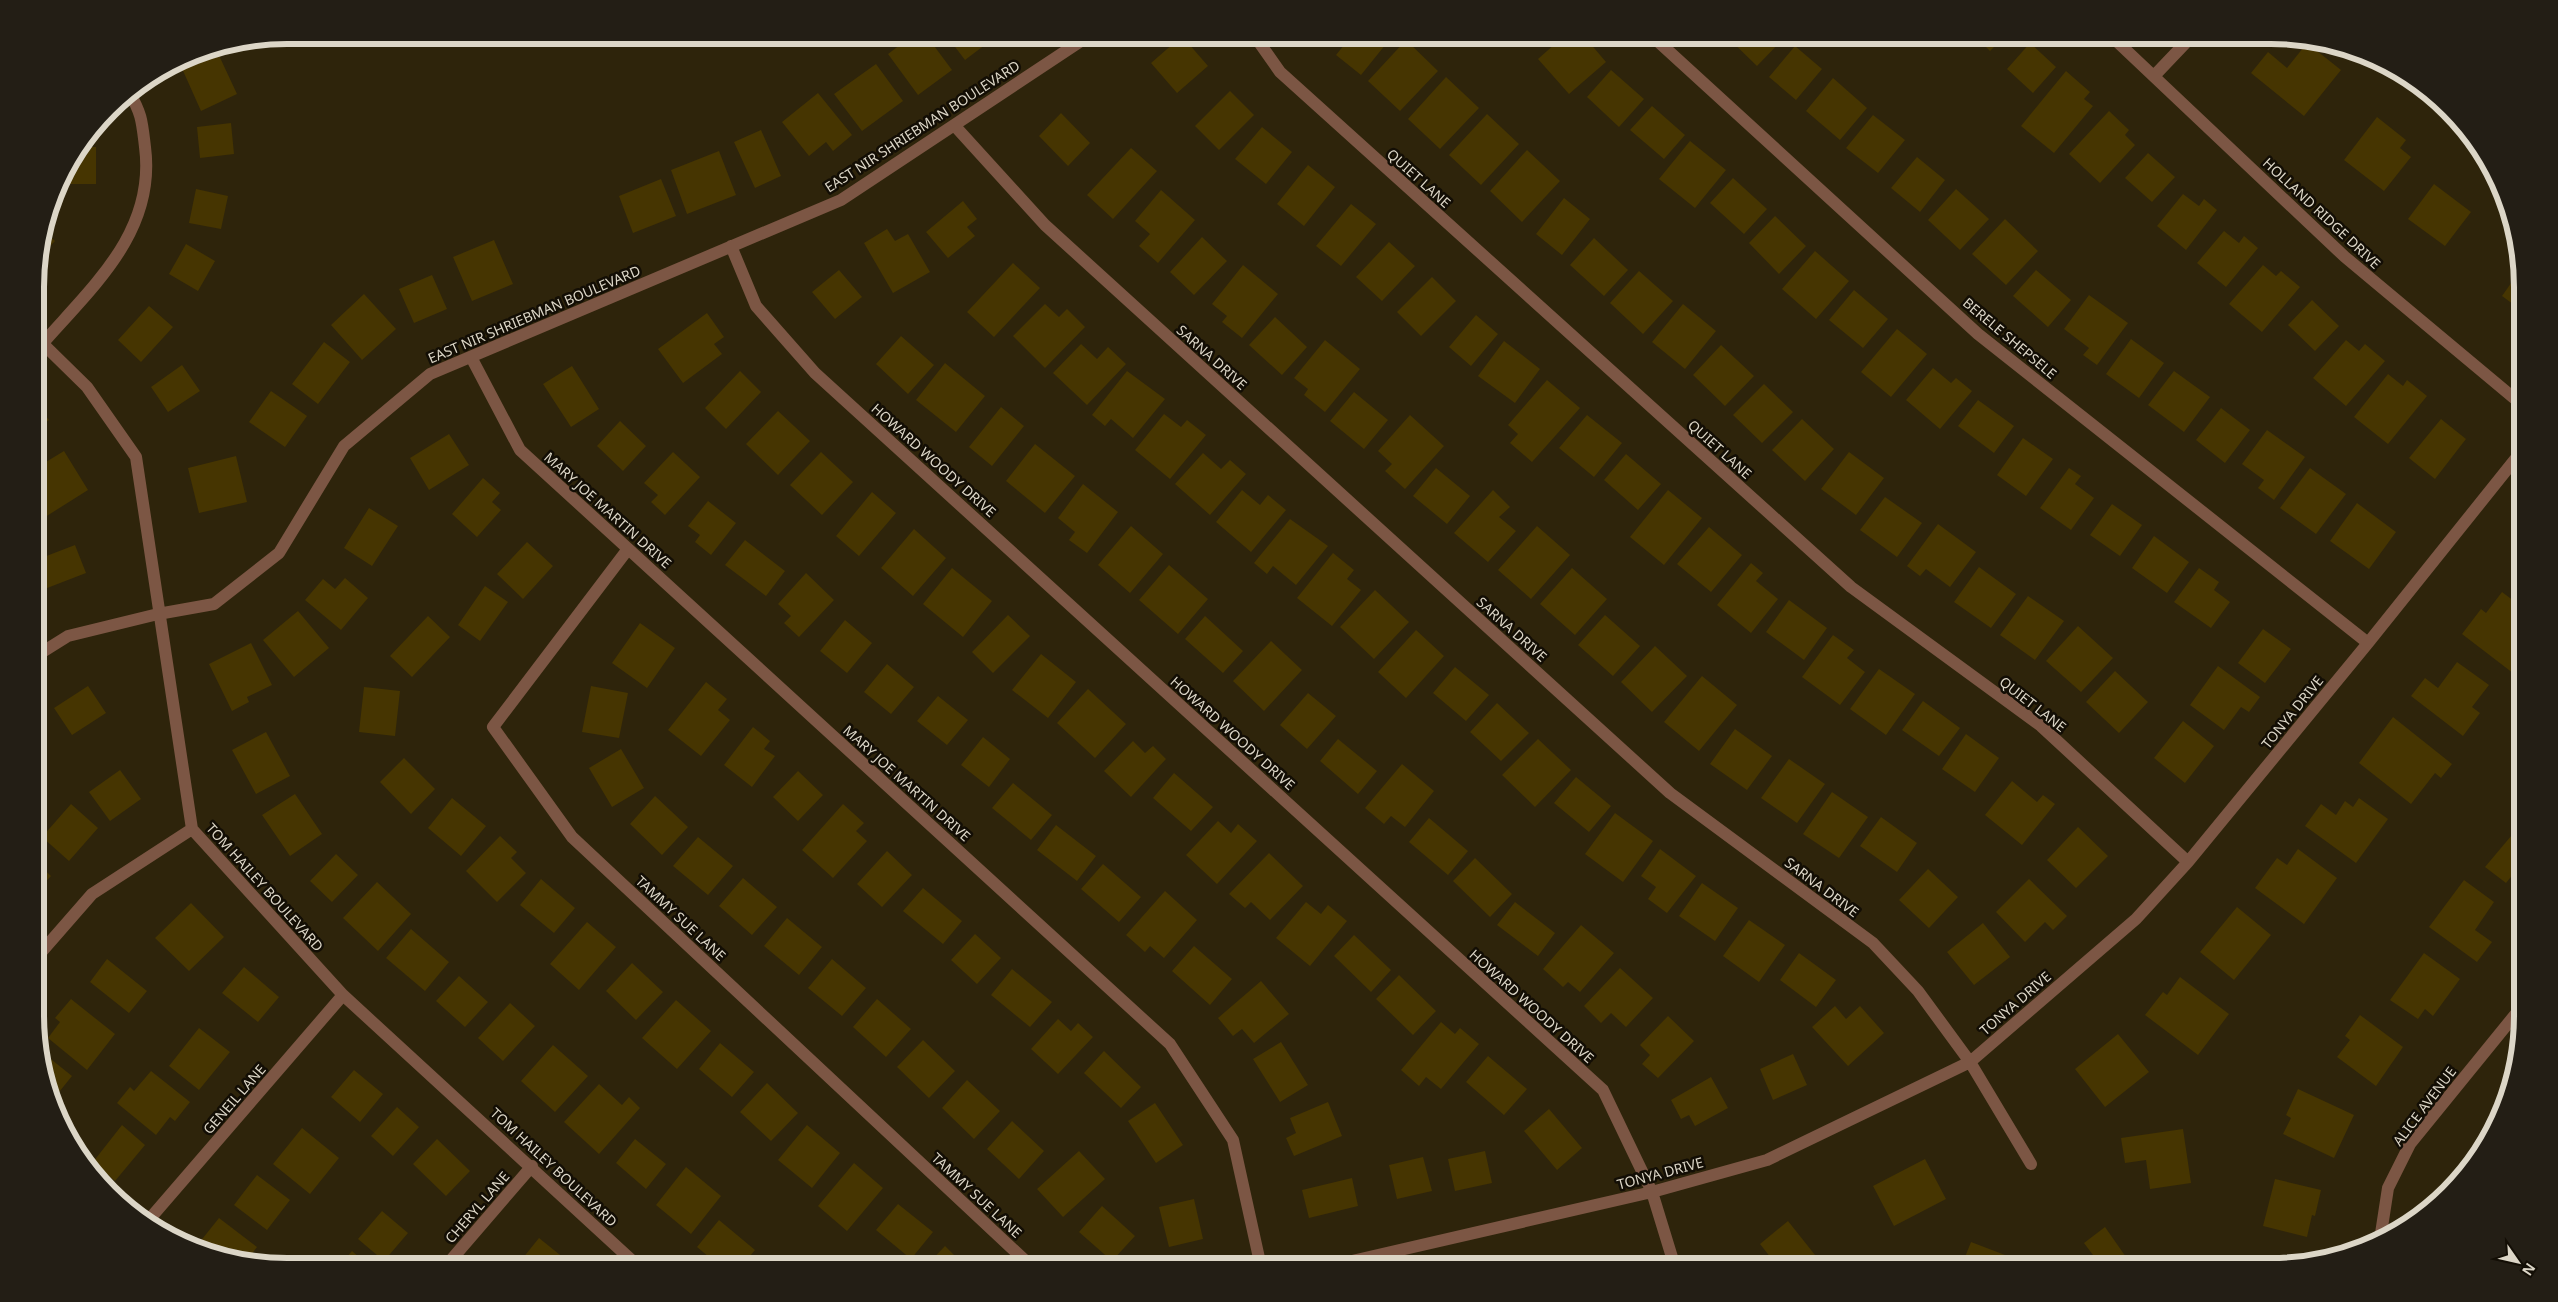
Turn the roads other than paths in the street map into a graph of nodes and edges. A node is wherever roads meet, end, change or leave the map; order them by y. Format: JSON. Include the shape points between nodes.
{"nodes":[{"id":1,"x":1076,"y":44,"type":"edge"},
{"id":2,"x":1260,"y":44,"type":"edge"},
{"id":3,"x":1661,"y":44,"type":"edge"},
{"id":4,"x":2120,"y":44,"type":"edge"},
{"id":5,"x":2184,"y":44,"type":"edge"},
{"id":6,"x":2154,"y":76,"type":"junction"},
{"id":7,"x":133,"y":99,"type":"edge"},
{"id":8,"x":954,"y":125,"type":"junction"},
{"id":9,"x":731,"y":246,"type":"junction"},
{"id":10,"x":44,"y":335,"type":"edge"},
{"id":11,"x":44,"y":345,"type":"edge"},
{"id":12,"x":471,"y":357,"type":"junction"},
{"id":13,"x":2514,"y":398,"type":"edge"},
{"id":14,"x":2514,"y":461,"type":"edge"},
{"id":15,"x":628,"y":548,"type":"junction"},
{"id":16,"x":158,"y":614,"type":"junction"},
{"id":17,"x":2368,"y":643,"type":"junction"},
{"id":18,"x":44,"y":651,"type":"edge"},
{"id":19,"x":192,"y":829,"type":"junction"},
{"id":20,"x":2188,"y":862,"type":"junction"},
{"id":21,"x":44,"y":949,"type":"edge"},
{"id":22,"x":343,"y":995,"type":"junction"},
{"id":23,"x":2514,"y":1016,"type":"edge"},
{"id":24,"x":1970,"y":1062,"type":"junction"},
{"id":25,"x":2031,"y":1164,"type":"dead end"},
{"id":26,"x":532,"y":1166,"type":"junction"},
{"id":27,"x":1652,"y":1192,"type":"junction"},
{"id":28,"x":152,"y":1217,"type":"edge"},
{"id":29,"x":2381,"y":1232,"type":"edge"},
{"id":30,"x":453,"y":1258,"type":"edge"},
{"id":31,"x":629,"y":1258,"type":"edge"},
{"id":32,"x":1022,"y":1258,"type":"edge"},
{"id":33,"x":1259,"y":1258,"type":"edge"},
{"id":34,"x":1365,"y":1258,"type":"edge"},
{"id":35,"x":1673,"y":1258,"type":"edge"}],
"edges":[{"from":1,"to":8,"type":"street","name":"EAST NIR SHRIEBMAN BOULEVARD"},
{"from":2,"to":20,"type":"street","name":"QUIET LANE","via":[[1280,72],[1851,587],[2041,726]]},
{"from":3,"to":17,"type":"street","name":"BERELE SHEPSELE","via":[[1978,334]]},
{"from":4,"to":6,"type":"street","name":"HOLLAND RIDGE DRIVE"},
{"from":5,"to":6,"type":"street"},
{"from":6,"to":13,"type":"street","name":"HOLLAND RIDGE DRIVE","via":[[2345,257]]},
{"from":7,"to":10,"type":"street","via":[[140,112],[148,170],[139,216],[111,266]]},
{"from":8,"to":9,"type":"street","name":"EAST NIR SHRIEBMAN BOULEVARD","via":[[841,200]]},
{"from":8,"to":24,"type":"street","name":"SARNA DRIVE","via":[[1045,225],[1670,794],[1873,943],[1918,991]]},
{"from":9,"to":12,"type":"street","name":"EAST NIR SHRIEBMAN BOULEVARD"},
{"from":9,"to":27,"type":"street","name":"HOWARD WOODY DRIVE","via":[[756,306],[815,373],[1603,1090]]},
{"from":11,"to":16,"type":"street","name":"TOM HAILEY BOULEVARD","via":[[87,387],[136,457]]},
{"from":12,"to":15,"type":"street","name":"MARY JOE MARTIN DRIVE","via":[[520,450]]},
{"from":12,"to":16,"type":"street","name":"EAST NIR SHRIEBMAN BOULEVARD","via":[[430,374],[344,446],[279,554],[214,604]]},
{"from":14,"to":17,"type":"street","name":"TONYA DRIVE"},
{"from":15,"to":32,"type":"street","name":"TAMMY SUE LANE","via":[[494,727],[572,837]]},
{"from":15,"to":33,"type":"street","name":"MARY JOE MARTIN DRIVE","via":[[1170,1044],[1233,1140]]},
{"from":16,"to":18,"type":"street","name":"EAST NIR SHRIEBMAN BOULEVARD","via":[[68,636]]},
{"from":16,"to":19,"type":"street","name":"TOM HAILEY BOULEVARD"},
{"from":17,"to":20,"type":"street","name":"TONYA DRIVE"},
{"from":19,"to":21,"type":"street","via":[[92,894]]},
{"from":19,"to":22,"type":"street","name":"TOM HAILEY BOULEVARD"},
{"from":20,"to":24,"type":"street","name":"TONYA DRIVE","via":[[2136,919]]},
{"from":22,"to":26,"type":"street","name":"TOM HAILEY BOULEVARD"},
{"from":22,"to":28,"type":"street","name":"GENEIL LANE"},
{"from":23,"to":29,"type":"street","name":"ALICE AVENUE","via":[[2410,1144],[2388,1188]]},
{"from":24,"to":25,"type":"street","name":"SARNA DRIVE"},
{"from":24,"to":27,"type":"street","name":"TONYA DRIVE","via":[[1767,1160]]},
{"from":26,"to":30,"type":"street","name":"CHERYL LANE"},
{"from":26,"to":31,"type":"street","name":"TOM HAILEY BOULEVARD"},
{"from":27,"to":34,"type":"street","name":"TONYA DRIVE"},
{"from":27,"to":35,"type":"street","name":"HOWARD WOODY DRIVE"}]}
